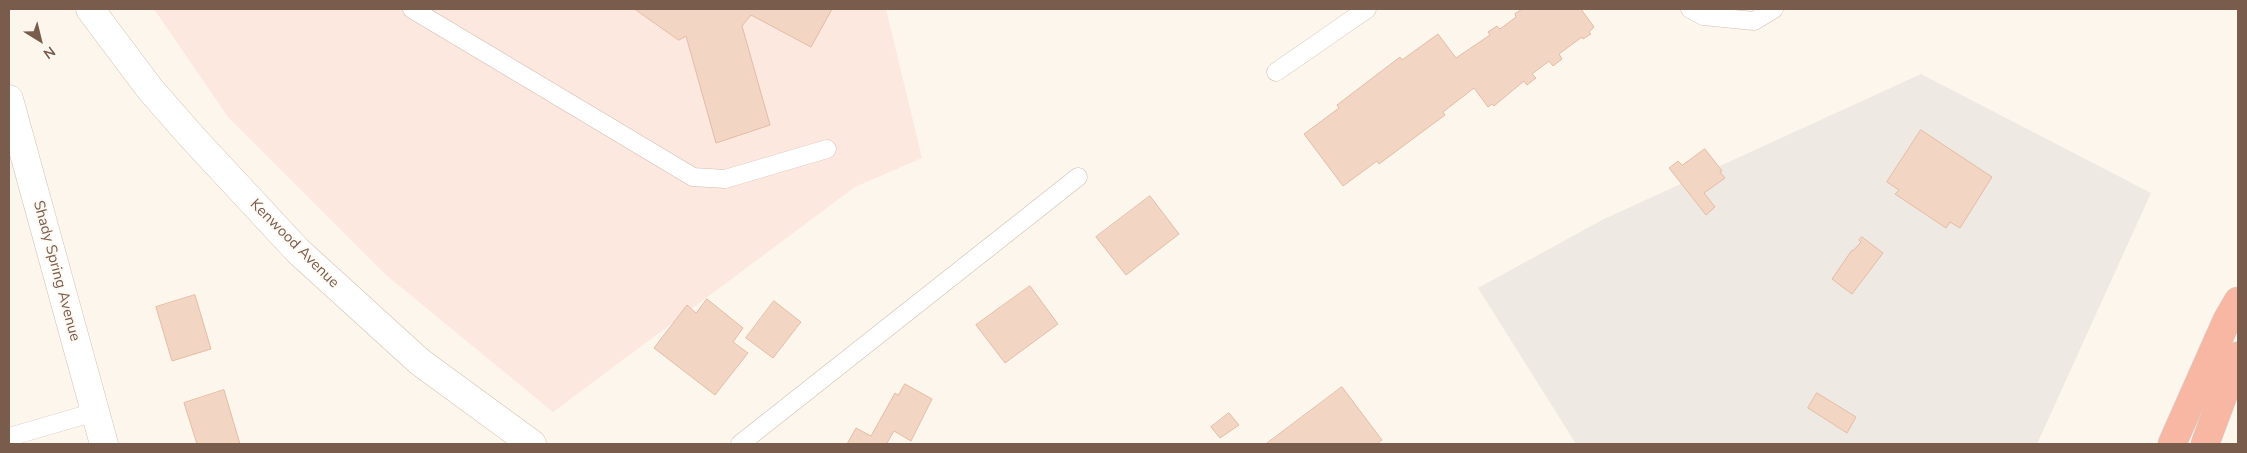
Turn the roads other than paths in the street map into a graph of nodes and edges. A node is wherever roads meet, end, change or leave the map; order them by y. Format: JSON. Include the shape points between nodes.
{"nodes":[{"id":1,"x":90,"y":9,"type":"edge"},
{"id":2,"x":412,"y":9,"type":"edge"},
{"id":3,"x":1367,"y":9,"type":"edge"},
{"id":4,"x":1690,"y":9,"type":"edge"},
{"id":5,"x":1774,"y":9,"type":"edge"},
{"id":6,"x":1276,"y":72,"type":"dead end"},
{"id":7,"x":9,"y":99,"type":"edge"},
{"id":8,"x":827,"y":149,"type":"dead end"},
{"id":9,"x":1078,"y":177,"type":"dead end"},
{"id":10,"x":2238,"y":301,"type":"edge"},
{"id":11,"x":2238,"y":356,"type":"edge"},
{"id":12,"x":95,"y":412,"type":"junction"},
{"id":13,"x":9,"y":437,"type":"edge"},
{"id":14,"x":104,"y":444,"type":"edge"},
{"id":15,"x":532,"y":444,"type":"edge"},
{"id":16,"x":740,"y":444,"type":"edge"},
{"id":17,"x":2172,"y":444,"type":"edge"},
{"id":18,"x":2205,"y":444,"type":"edge"}],
"edges":[{"from":1,"to":15,"type":"main road","name":"Kenwood Avenue","via":[[156,96],[298,251],[420,362]]},
{"from":2,"to":8,"type":"lane","via":[[692,177],[725,179]]},
{"from":3,"to":6,"type":"lane"},
{"from":4,"to":5,"type":"lane","via":[[1703,16],[1754,21]]},
{"from":7,"to":12,"type":"main road","name":"Shady Spring Avenue"},
{"from":9,"to":16,"type":"lane"},
{"from":10,"to":17,"type":"highway"},
{"from":11,"to":18,"type":"highway"},
{"from":12,"to":13,"type":"lane"},
{"from":12,"to":14,"type":"main road","name":"Shady Spring Avenue"}]}
